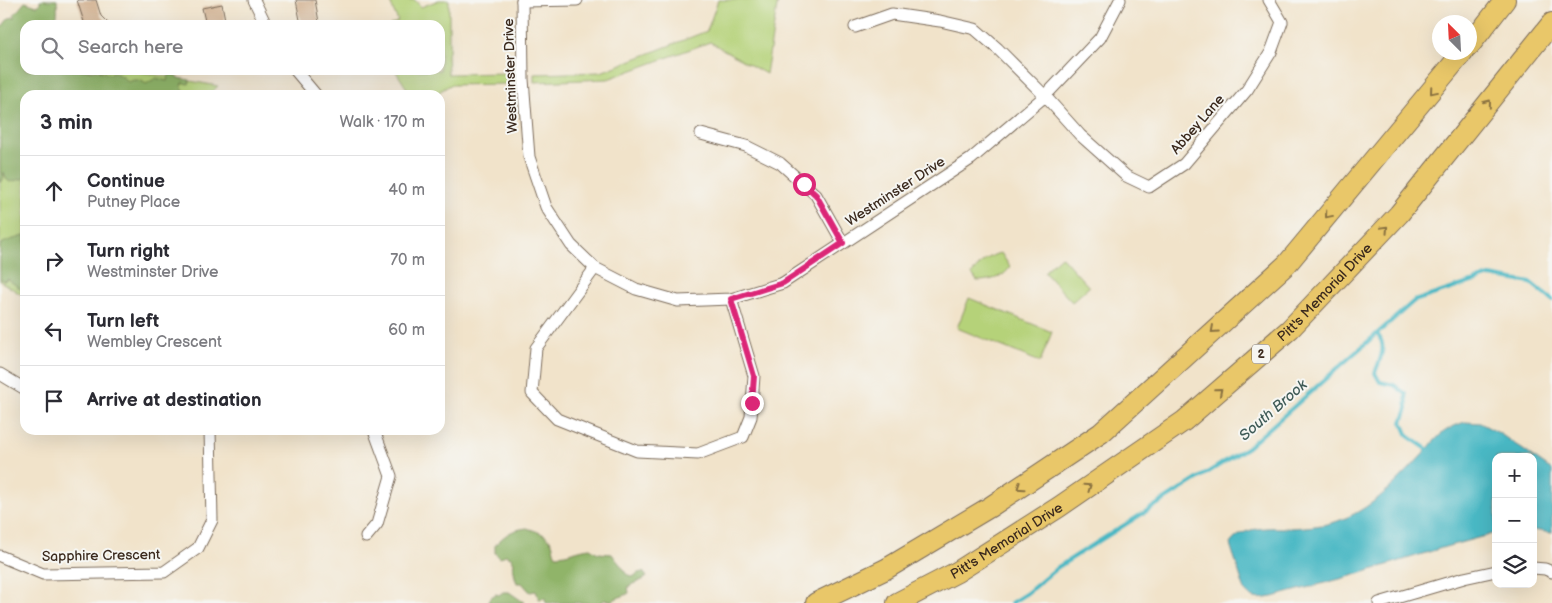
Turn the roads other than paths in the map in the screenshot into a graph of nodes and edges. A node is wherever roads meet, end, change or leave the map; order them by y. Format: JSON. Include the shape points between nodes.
{"nodes":[{"id":1,"x":254,"y":0,"type":"edge"},
{"id":2,"x":522,"y":0,"type":"edge"},
{"id":3,"x":577,"y":0,"type":"edge"},
{"id":4,"x":1120,"y":0,"type":"edge"},
{"id":5,"x":1269,"y":0,"type":"edge"},
{"id":6,"x":1505,"y":0,"type":"edge"},
{"id":7,"x":264,"y":20,"type":"edge"},
{"id":8,"x":1552,"y":23,"type":"edge"},
{"id":9,"x":855,"y":27,"type":"dead end"},
{"id":10,"x":1477,"y":36,"type":"edge"},
{"id":11,"x":1457,"y":60,"type":"edge"},
{"id":12,"x":298,"y":75,"type":"edge"},
{"id":13,"x":308,"y":90,"type":"edge"},
{"id":14,"x":1045,"y":96,"type":"junction"},
{"id":15,"x":700,"y":134,"type":"dead end"},
{"id":16,"x":843,"y":243,"type":"junction"},
{"id":17,"x":595,"y":268,"type":"junction"},
{"id":18,"x":731,"y":299,"type":"junction"},
{"id":19,"x":0,"y":374,"type":"edge"},
{"id":20,"x":20,"y":386,"type":"edge"},
{"id":21,"x":210,"y":435,"type":"edge"},
{"id":22,"x":376,"y":435,"type":"edge"},
{"id":23,"x":366,"y":537,"type":"dead end"},
{"id":24,"x":0,"y":556,"type":"edge"},
{"id":25,"x":1537,"y":568,"type":"edge"},
{"id":26,"x":1492,"y":572,"type":"edge"},
{"id":27,"x":1552,"y":572,"type":"edge"},
{"id":28,"x":816,"y":603,"type":"edge"},
{"id":29,"x":897,"y":603,"type":"edge"},
{"id":30,"x":1378,"y":603,"type":"edge"}],
"edges":[{"from":1,"to":7,"type":"street"},
{"from":2,"to":3,"type":"street"},
{"from":2,"to":17,"type":"street","name":"Westminster Drive","via":[[528,157],[546,208],[571,245]]},
{"from":4,"to":14,"type":"street","name":"Westminster Drive","via":[[1100,38]]},
{"from":5,"to":14,"type":"street","name":"Abbey Lane","via":[[1282,22],[1271,52],[1247,90],[1184,164],[1149,187],[1126,176],[1080,136]]},
{"from":6,"to":10,"type":"highway"},
{"from":29,"to":8,"type":"highway","name":"Pitt's Memorial Drive","number":"2","one_way":true,"via":[[981,557],[1184,421],[1290,329],[1399,214]]},
{"from":9,"to":14,"type":"street","via":[[892,14],[975,29]]},
{"from":11,"to":28,"type":"highway","one_way":true,"via":[[1287,264],[1101,433],[990,507],[910,555]]},
{"from":12,"to":13,"type":"street"},
{"from":14,"to":16,"type":"street","name":"Westminster Drive","via":[[971,159]]},
{"from":15,"to":16,"type":"street","via":[[746,146],[780,162],[816,195]]},
{"from":16,"to":18,"type":"street","name":"Westminster Drive","via":[[783,283]]},
{"from":17,"to":18,"type":"street","name":"Westminster Drive","via":[[636,289],[678,301]]},
{"from":17,"to":18,"type":"street","via":[[536,348],[532,393],[557,419],[637,451],[698,454],[743,436],[751,417],[754,376]]},
{"from":19,"to":20,"type":"street"},
{"from":21,"to":24,"type":"street","name":"Sapphire Crescent","via":[[212,520],[198,548],[164,572],[43,574]]},
{"from":22,"to":23,"type":"street","via":[[391,476],[377,524]]},
{"from":25,"to":27,"type":"street"},
{"from":26,"to":30,"type":"street"}]}
